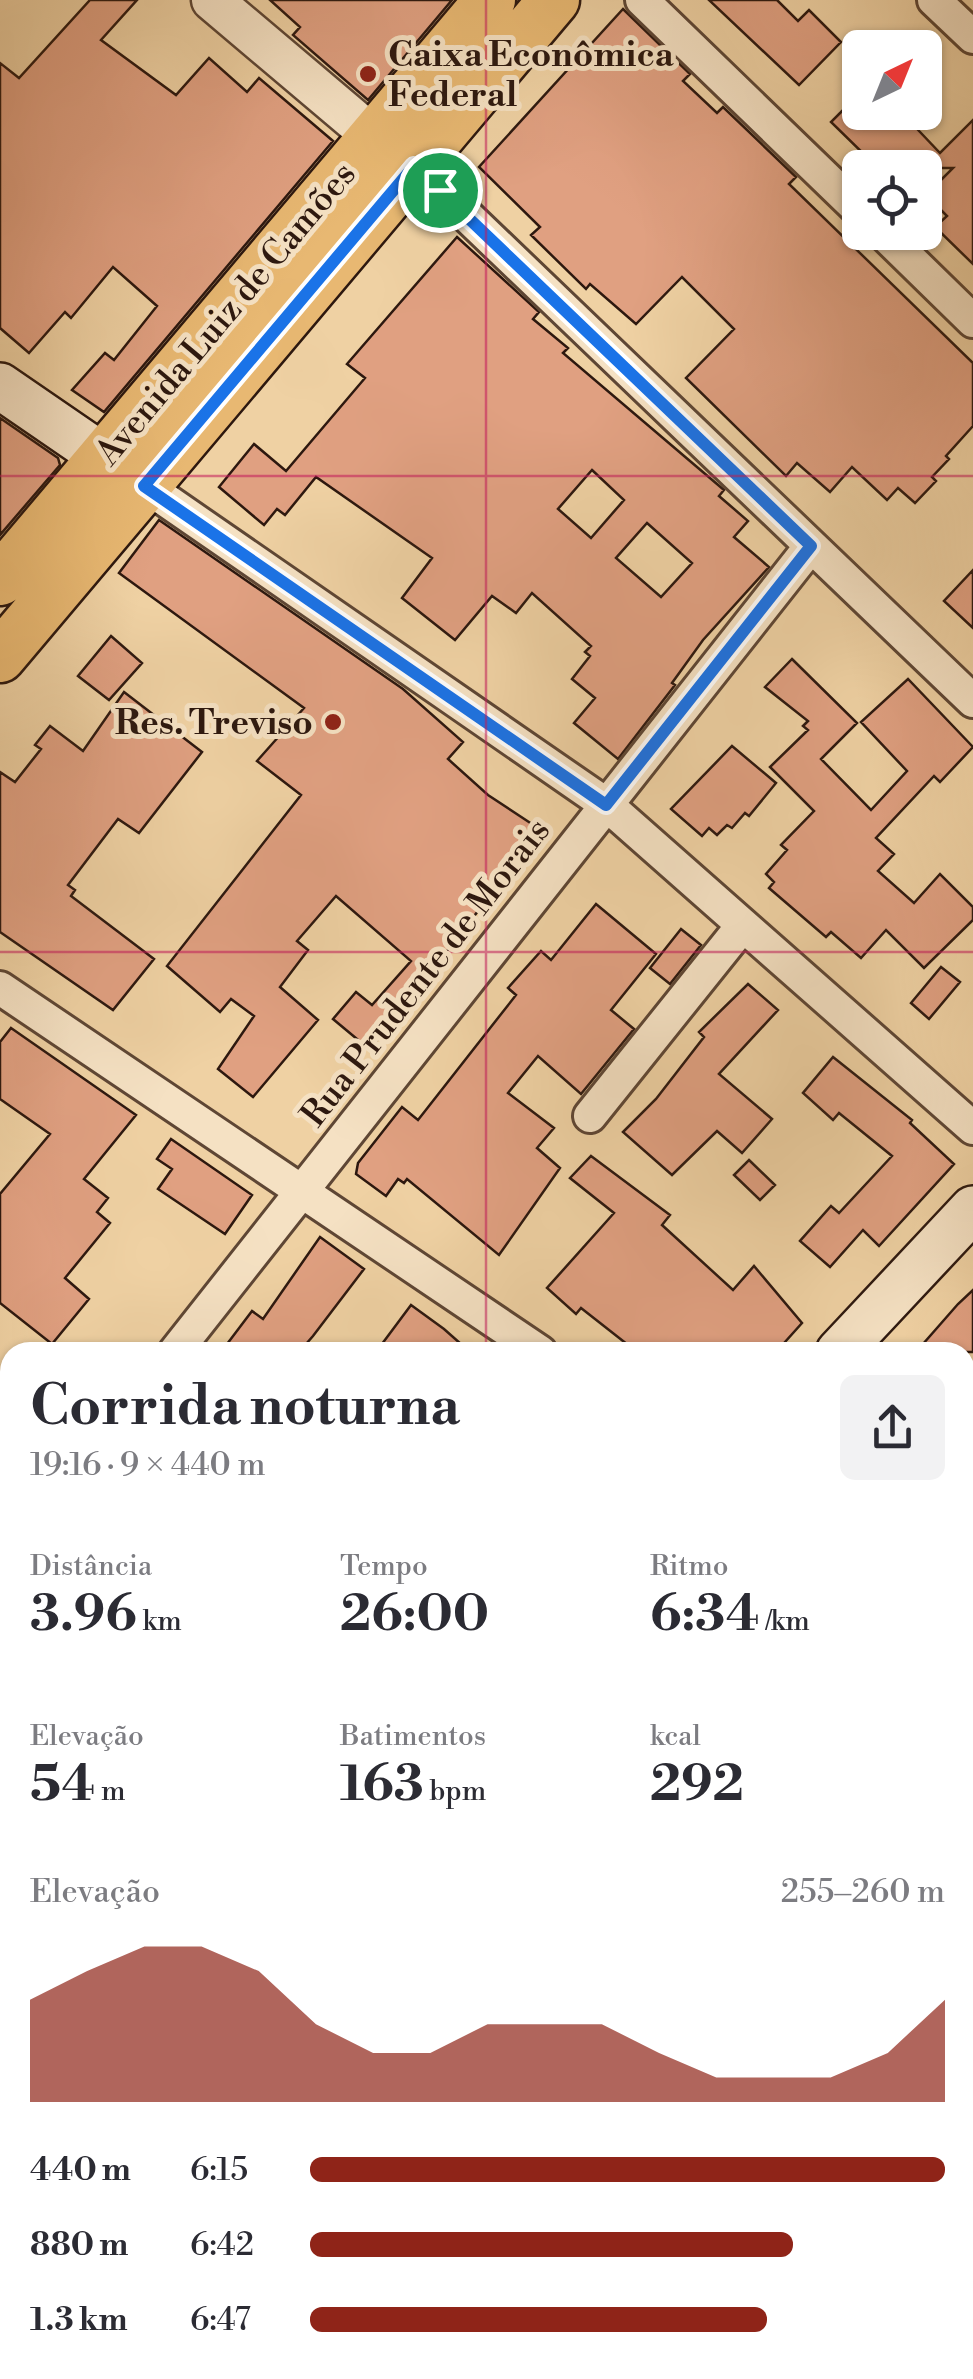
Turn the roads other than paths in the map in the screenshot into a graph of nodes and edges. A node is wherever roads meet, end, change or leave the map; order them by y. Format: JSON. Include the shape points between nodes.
{"nodes":[{"id":1,"x":212,"y":0,"type":"edge"},
{"id":2,"x":490,"y":0,"type":"edge"},
{"id":3,"x":554,"y":0,"type":"edge"},
{"id":4,"x":642,"y":0,"type":"edge"},
{"id":5,"x":934,"y":0,"type":"edge"},
{"id":6,"x":973,"y":37,"type":"edge"},
{"id":7,"x":374,"y":136,"type":"junction"},
{"id":8,"x":414,"y":166,"type":"junction"},
{"id":9,"x":842,"y":194,"type":"edge"},
{"id":10,"x":900,"y":250,"type":"edge"},
{"id":11,"x":973,"y":321,"type":"edge"},
{"id":12,"x":0,"y":386,"type":"edge"},
{"id":13,"x":103,"y":457,"type":"junction"},
{"id":14,"x":144,"y":486,"type":"junction"},
{"id":15,"x":811,"y":546,"type":"junction"},
{"id":16,"x":0,"y":580,"type":"edge"},
{"id":17,"x":0,"y":657,"type":"edge"},
{"id":18,"x":973,"y":701,"type":"edge"},
{"id":19,"x":606,"y":805,"type":"junction"},
{"id":20,"x":744,"y":926,"type":"junction"},
{"id":21,"x":0,"y":988,"type":"edge"},
{"id":22,"x":590,"y":1116,"type":"dead end"},
{"id":23,"x":973,"y":1128,"type":"edge"},
{"id":24,"x":302,"y":1192,"type":"junction"},
{"id":25,"x":973,"y":1208,"type":"edge"},
{"id":26,"x":183,"y":1342,"type":"edge"},
{"id":27,"x":525,"y":1342,"type":"edge"},
{"id":28,"x":848,"y":1342,"type":"edge"}],
"edges":[{"from":1,"to":7,"type":"street"},
{"from":2,"to":7,"type":"main road","name":"Avenida Luiz de Camões"},
{"from":3,"to":8,"type":"main road","name":"Avenida Luiz de Camões"},
{"from":4,"to":9,"type":"street"},
{"from":5,"to":6,"type":"street"},
{"from":7,"to":13,"type":"main road","name":"Avenida Luiz de Camões"},
{"from":8,"to":14,"type":"main road","name":"Avenida Luiz de Camões"},
{"from":8,"to":15,"type":"street"},
{"from":10,"to":11,"type":"street"},
{"from":12,"to":13,"type":"main road"},
{"from":13,"to":14,"type":"main road"},
{"from":13,"to":16,"type":"main road","name":"Avenida Luiz de Camões"},
{"from":14,"to":17,"type":"main road","name":"Avenida Luiz de Camões"},
{"from":14,"to":19,"type":"street"},
{"from":15,"to":18,"type":"street"},
{"from":15,"to":19,"type":"street","name":"Rua Prudente de Morais"},
{"from":19,"to":20,"type":"street"},
{"from":19,"to":24,"type":"street","name":"Rua Prudente de Morais"},
{"from":20,"to":22,"type":"street"},
{"from":20,"to":23,"type":"street"},
{"from":21,"to":24,"type":"street"},
{"from":24,"to":26,"type":"street","name":"Rua Prudente de Morais"},
{"from":24,"to":27,"type":"street"},
{"from":25,"to":28,"type":"main road"}]}
